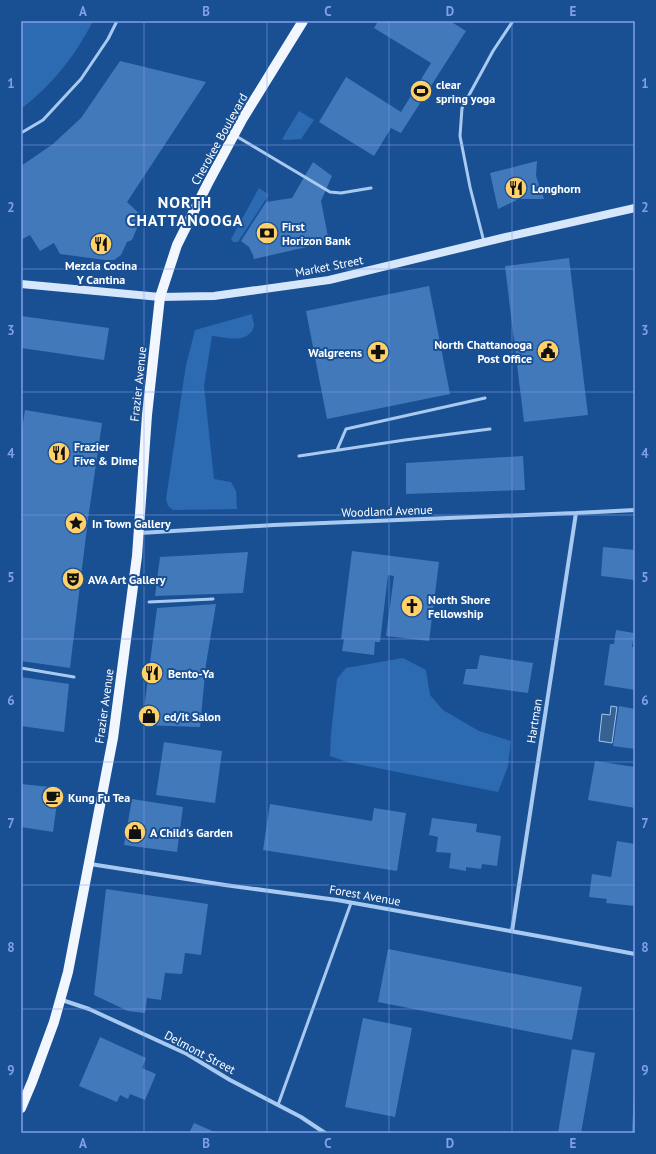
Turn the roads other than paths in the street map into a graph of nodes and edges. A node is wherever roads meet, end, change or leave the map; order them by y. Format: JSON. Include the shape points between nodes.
{"nodes":[{"id":1,"x":117,"y":21,"type":"edge"},
{"id":2,"x":303,"y":21,"type":"edge"},
{"id":3,"x":513,"y":21,"type":"edge"},
{"id":4,"x":21,"y":133,"type":"edge"},
{"id":5,"x":234,"y":135,"type":"junction"},
{"id":6,"x":371,"y":188,"type":"dead end"},
{"id":7,"x":635,"y":208,"type":"edge"},
{"id":8,"x":484,"y":242,"type":"junction"},
{"id":9,"x":21,"y":284,"type":"edge"},
{"id":10,"x":160,"y":297,"type":"junction"},
{"id":11,"x":485,"y":398,"type":"dead end"},
{"id":12,"x":490,"y":429,"type":"dead end"},
{"id":13,"x":337,"y":450,"type":"junction"},
{"id":14,"x":299,"y":456,"type":"dead end"},
{"id":15,"x":635,"y":510,"type":"edge"},
{"id":16,"x":576,"y":513,"type":"junction"},
{"id":17,"x":140,"y":533,"type":"junction"},
{"id":18,"x":213,"y":599,"type":"dead end"},
{"id":19,"x":149,"y":602,"type":"dead end"},
{"id":20,"x":21,"y":668,"type":"edge"},
{"id":21,"x":74,"y":677,"type":"dead end"},
{"id":22,"x":90,"y":864,"type":"junction"},
{"id":23,"x":351,"y":903,"type":"junction"},
{"id":24,"x":512,"y":931,"type":"junction"},
{"id":25,"x":635,"y":954,"type":"edge"},
{"id":26,"x":61,"y":999,"type":"junction"},
{"id":27,"x":278,"y":1105,"type":"junction"},
{"id":28,"x":21,"y":1108,"type":"edge"},
{"id":29,"x":325,"y":1133,"type":"edge"}],
"edges":[{"from":1,"to":4,"type":"lane","via":[[81,79],[43,120]]},
{"from":2,"to":5,"type":"main road","name":"Cherokee Boulevard"},
{"from":3,"to":8,"type":"lane","via":[[462,108],[460,136]]},
{"from":5,"to":6,"type":"lane","via":[[330,192],[341,193]]},
{"from":5,"to":10,"type":"main road","name":"Cherokee Boulevard","via":[[177,245]]},
{"from":7,"to":8,"type":"street","name":"Market Street"},
{"from":8,"to":10,"type":"street","name":"Market Street","via":[[329,280],[214,296]]},
{"from":9,"to":10,"type":"street","name":"Market Street"},
{"from":10,"to":17,"type":"main road","name":"Frazier Avenue","via":[[147,415]]},
{"from":11,"to":13,"type":"lane","via":[[346,430]]},
{"from":12,"to":13,"type":"lane"},
{"from":13,"to":14,"type":"lane"},
{"from":15,"to":16,"type":"street","name":"Woodland Avenue"},
{"from":16,"to":17,"type":"street","name":"Woodland Avenue"},
{"from":16,"to":24,"type":"street","name":"Hartman"},
{"from":17,"to":22,"type":"main road","name":"Frazier Avenue","via":[[113,738]]},
{"from":18,"to":19,"type":"lane"},
{"from":20,"to":21,"type":"lane"},
{"from":22,"to":23,"type":"street","name":"Forest Avenue"},
{"from":22,"to":26,"type":"main road","name":"Frazier Avenue"},
{"from":23,"to":24,"type":"street","name":"Forest Avenue"},
{"from":23,"to":27,"type":"lane"},
{"from":24,"to":25,"type":"street","name":"Forest Avenue"},
{"from":26,"to":27,"type":"street","name":"Delmont Street","via":[[187,1054]]},
{"from":26,"to":28,"type":"main road","name":"Frazier Avenue"},
{"from":27,"to":29,"type":"street","name":"Delmont Street"}]}
